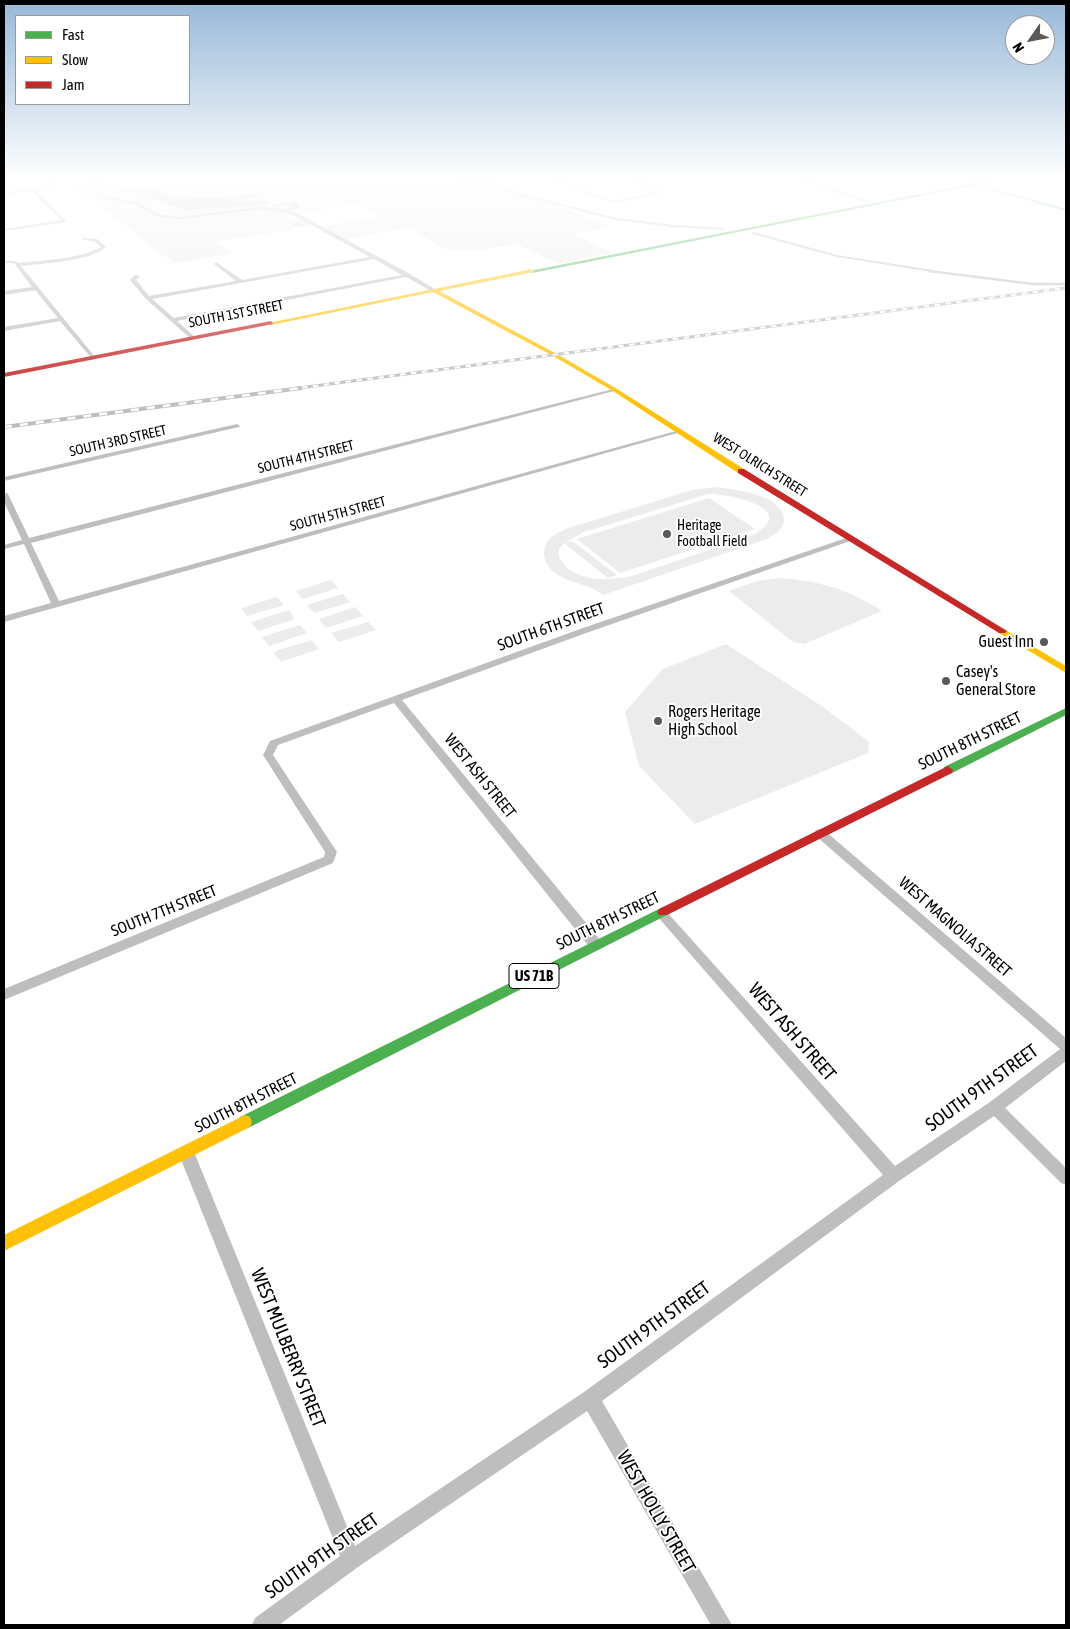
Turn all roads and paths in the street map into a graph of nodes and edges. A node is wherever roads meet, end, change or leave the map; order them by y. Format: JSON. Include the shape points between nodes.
{"nodes":[{"id":1,"x":81,"y":255,"type":"edge"},
{"id":2,"x":369,"y":255,"type":"edge"},
{"id":3,"x":615,"y":255,"type":"edge"},
{"id":4,"x":374,"y":258,"type":"junction"},
{"id":5,"x":4,"y":262,"type":"edge"},
{"id":6,"x":16,"y":263,"type":"junction"},
{"id":7,"x":216,"y":263,"type":"dead end"},
{"id":8,"x":408,"y":275,"type":"junction"},
{"id":9,"x":137,"y":276,"type":"dead end"},
{"id":10,"x":240,"y":281,"type":"junction"},
{"id":11,"x":35,"y":288,"type":"junction"},
{"id":12,"x":435,"y":290,"type":"junction"},
{"id":13,"x":4,"y":293,"type":"edge"},
{"id":14,"x":148,"y":298,"type":"junction"},
{"id":15,"x":62,"y":319,"type":"junction"},
{"id":16,"x":174,"y":320,"type":"junction"},
{"id":17,"x":4,"y":329,"type":"edge"},
{"id":18,"x":193,"y":338,"type":"junction"},
{"id":19,"x":92,"y":358,"type":"junction"},
{"id":20,"x":4,"y":375,"type":"edge"},
{"id":21,"x":615,"y":390,"type":"junction"},
{"id":22,"x":237,"y":426,"type":"dead end"},
{"id":23,"x":678,"y":432,"type":"junction"},
{"id":24,"x":4,"y":479,"type":"edge"},
{"id":25,"x":4,"y":494,"type":"edge"},
{"id":26,"x":852,"y":539,"type":"junction"},
{"id":27,"x":25,"y":542,"type":"junction"},
{"id":28,"x":4,"y":547,"type":"edge"},
{"id":29,"x":56,"y":604,"type":"junction"},
{"id":30,"x":4,"y":619,"type":"edge"},
{"id":31,"x":1066,"y":670,"type":"edge"},
{"id":32,"x":395,"y":698,"type":"junction"},
{"id":33,"x":1066,"y":711,"type":"edge"},
{"id":34,"x":820,"y":833,"type":"junction"},
{"id":35,"x":332,"y":852,"type":"joint"},
{"id":36,"x":661,"y":913,"type":"junction"},
{"id":37,"x":596,"y":945,"type":"junction"},
{"id":38,"x":4,"y":995,"type":"edge"},
{"id":39,"x":1066,"y":1046,"type":"edge"},
{"id":40,"x":1066,"y":1053,"type":"edge"},
{"id":41,"x":995,"y":1107,"type":"junction"},
{"id":42,"x":186,"y":1152,"type":"junction"},
{"id":43,"x":894,"y":1176,"type":"junction"},
{"id":44,"x":1066,"y":1178,"type":"edge"},
{"id":45,"x":4,"y":1243,"type":"edge"},
{"id":46,"x":590,"y":1398,"type":"junction"},
{"id":47,"x":351,"y":1560,"type":"junction"},
{"id":48,"x":262,"y":1625,"type":"edge"},
{"id":49,"x":722,"y":1625,"type":"edge"}],
"edges":[{"from":1,"to":6,"type":"street"},
{"from":2,"to":4,"type":"street"},
{"from":3,"to":12,"type":"street","name":"SOUTH 1ST STREET"},
{"from":4,"to":8,"type":"street"},
{"from":4,"to":10,"type":"street"},
{"from":5,"to":6,"type":"street"},
{"from":6,"to":11,"type":"street"},
{"from":7,"to":10,"type":"street"},
{"from":8,"to":12,"type":"street"},
{"from":8,"to":16,"type":"street"},
{"from":9,"to":14,"type":"street","via":[[133,280]]},
{"from":10,"to":14,"type":"street"},
{"from":11,"to":13,"type":"street"},
{"from":11,"to":15,"type":"street"},
{"from":12,"to":18,"type":"street","name":"SOUTH 1ST STREET"},
{"from":12,"to":21,"type":"street","name":"WEST OLRICH STREET"},
{"from":14,"to":16,"type":"street"},
{"from":15,"to":17,"type":"street"},
{"from":15,"to":19,"type":"street"},
{"from":16,"to":18,"type":"street"},
{"from":18,"to":19,"type":"street","name":"SOUTH 1ST STREET"},
{"from":19,"to":20,"type":"street","name":"SOUTH 1ST STREET"},
{"from":21,"to":23,"type":"street","name":"WEST OLRICH STREET"},
{"from":21,"to":27,"type":"street","name":"SOUTH 4TH STREET"},
{"from":22,"to":24,"type":"street","name":"SOUTH 3RD STREET"},
{"from":23,"to":26,"type":"street","name":"WEST OLRICH STREET"},
{"from":23,"to":29,"type":"street","name":"SOUTH 5TH STREET"},
{"from":25,"to":27,"type":"street"},
{"from":26,"to":31,"type":"street","name":"WEST OLRICH STREET"},
{"from":26,"to":32,"type":"street","name":"SOUTH 6TH STREET"},
{"from":27,"to":28,"type":"street","name":"SOUTH 4TH STREET"},
{"from":27,"to":29,"type":"street"},
{"from":29,"to":30,"type":"street","name":"SOUTH 5TH STREET"},
{"from":32,"to":35,"type":"street","name":"SOUTH 6TH STREET","via":[[274,743],[268,755]]},
{"from":32,"to":37,"type":"street","name":"WEST ASH STREET"},
{"from":33,"to":34,"type":"street","name":"SOUTH 8TH STREET","number":"US 71B"},
{"from":34,"to":36,"type":"street","name":"SOUTH 8TH STREET","number":"US 71B"},
{"from":34,"to":39,"type":"street","name":"WEST MAGNOLIA STREET"},
{"from":35,"to":38,"type":"street","name":"SOUTH 7TH STREET","via":[[329,860]]},
{"from":36,"to":37,"type":"street","name":"SOUTH 8TH STREET","number":"US 71B"},
{"from":36,"to":43,"type":"street","name":"WEST ASH STREET"},
{"from":37,"to":42,"type":"street","name":"SOUTH 8TH STREET","number":"US 71B"},
{"from":40,"to":41,"type":"street","name":"SOUTH 9TH STREET"},
{"from":41,"to":43,"type":"street","name":"SOUTH 9TH STREET"},
{"from":41,"to":44,"type":"street"},
{"from":42,"to":45,"type":"street","name":"SOUTH 8TH STREET","number":"US 71B"},
{"from":42,"to":47,"type":"street","name":"WEST MULBERRY STREET"},
{"from":43,"to":46,"type":"street","name":"SOUTH 9TH STREET"},
{"from":46,"to":47,"type":"street","name":"SOUTH 9TH STREET"},
{"from":46,"to":49,"type":"street","name":"WEST HOLLY STREET"},
{"from":47,"to":48,"type":"street","name":"SOUTH 9TH STREET"}]}
